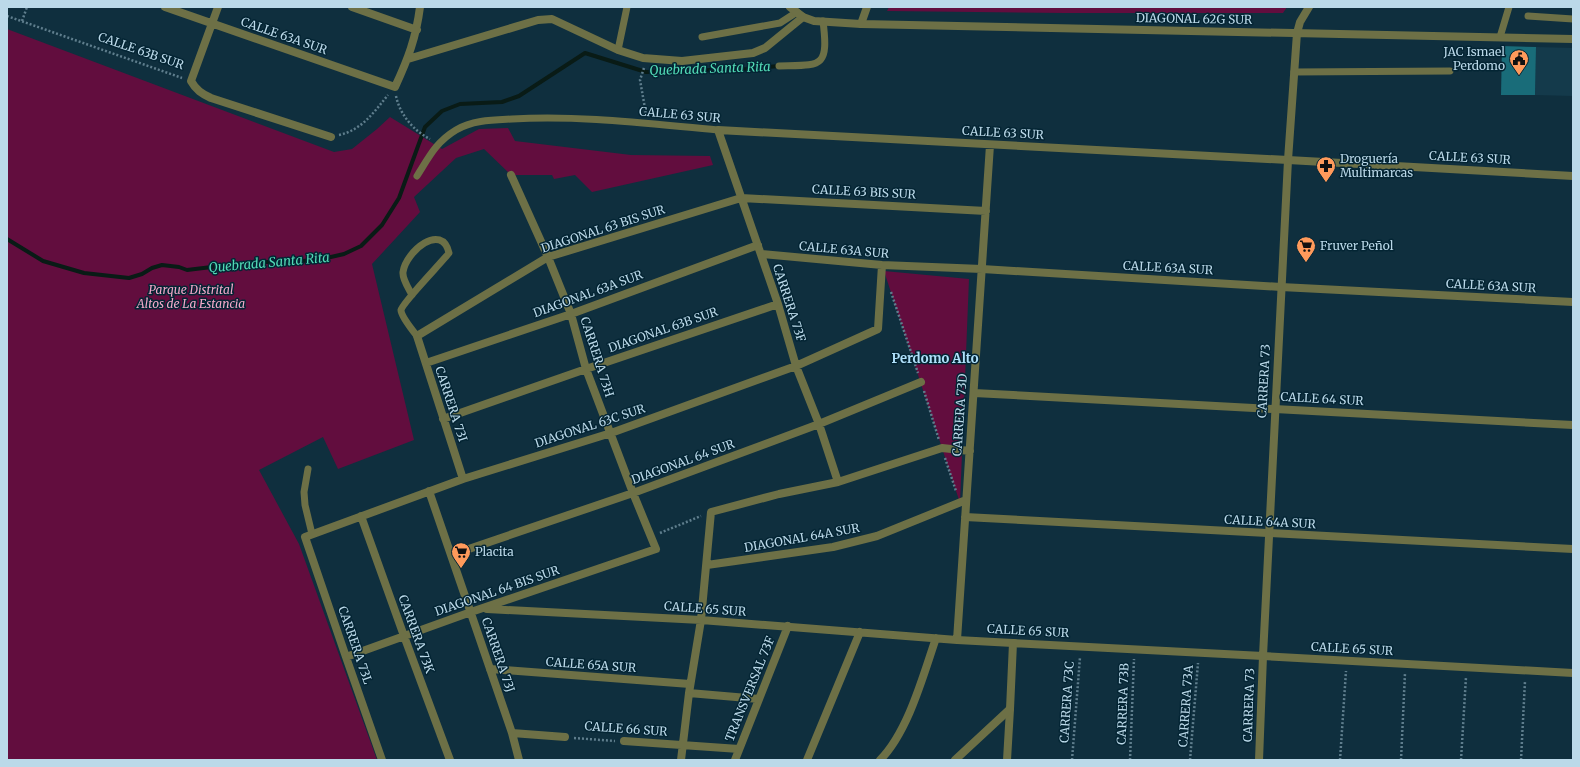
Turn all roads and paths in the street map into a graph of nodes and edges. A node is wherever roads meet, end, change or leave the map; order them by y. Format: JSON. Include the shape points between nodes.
{"nodes":[{"id":1,"x":27,"y":7,"type":"edge"},
{"id":2,"x":165,"y":7,"type":"edge"},
{"id":3,"x":218,"y":7,"type":"edge"},
{"id":4,"x":352,"y":7,"type":"edge"},
{"id":5,"x":420,"y":7,"type":"edge"},
{"id":6,"x":627,"y":7,"type":"edge"},
{"id":7,"x":790,"y":7,"type":"edge"},
{"id":8,"x":868,"y":7,"type":"edge"},
{"id":9,"x":1309,"y":7,"type":"edge"},
{"id":10,"x":1509,"y":7,"type":"edge"},
{"id":11,"x":800,"y":15,"type":"junction"},
{"id":12,"x":7,"y":16,"type":"edge"},
{"id":13,"x":1528,"y":16,"type":"dead end"},
{"id":14,"x":1573,"y":19,"type":"edge"},
{"id":15,"x":823,"y":21,"type":"junction"},
{"id":16,"x":22,"y":22,"type":"junction"},
{"id":17,"x":211,"y":24,"type":"junction"},
{"id":18,"x":861,"y":24,"type":"junction"},
{"id":19,"x":417,"y":30,"type":"junction"},
{"id":20,"x":1297,"y":33,"type":"junction"},
{"id":21,"x":702,"y":37,"type":"dead end"},
{"id":22,"x":1500,"y":37,"type":"junction"},
{"id":23,"x":1573,"y":39,"type":"edge"},
{"id":24,"x":618,"y":50,"type":"junction"},
{"id":25,"x":408,"y":59,"type":"junction"},
{"id":26,"x":779,"y":66,"type":"dead end"},
{"id":27,"x":1450,"y":71,"type":"dead end"},
{"id":28,"x":1294,"y":72,"type":"junction"},
{"id":29,"x":640,"y":80,"type":"dead end"},
{"id":30,"x":191,"y":81,"type":"junction"},
{"id":31,"x":395,"y":87,"type":"junction"},
{"id":32,"x":647,"y":124,"type":"junction"},
{"id":33,"x":718,"y":130,"type":"junction"},
{"id":34,"x":331,"y":137,"type":"joint"},
{"id":35,"x":438,"y":143,"type":"junction"},
{"id":36,"x":990,"y":145,"type":"junction"},
{"id":37,"x":1288,"y":160,"type":"junction"},
{"id":38,"x":511,"y":175,"type":"dead end"},
{"id":39,"x":417,"y":176,"type":"dead end"},
{"id":40,"x":1573,"y":176,"type":"edge"},
{"id":41,"x":741,"y":198,"type":"junction"},
{"id":42,"x":986,"y":211,"type":"junction"},
{"id":43,"x":758,"y":245,"type":"junction"},
{"id":44,"x":761,"y":254,"type":"junction"},
{"id":45,"x":548,"y":257,"type":"junction"},
{"id":46,"x":882,"y":265,"type":"junction"},
{"id":47,"x":982,"y":269,"type":"junction"},
{"id":48,"x":1281,"y":287,"type":"junction"},
{"id":49,"x":412,"y":295,"type":"junction"},
{"id":50,"x":1573,"y":302,"type":"edge"},
{"id":51,"x":778,"y":304,"type":"junction"},
{"id":52,"x":571,"y":314,"type":"junction"},
{"id":53,"x":417,"y":336,"type":"junction"},
{"id":54,"x":426,"y":363,"type":"junction"},
{"id":55,"x":796,"y":366,"type":"junction"},
{"id":56,"x":586,"y":369,"type":"junction"},
{"id":57,"x":921,"y":382,"type":"dead end"},
{"id":58,"x":974,"y":393,"type":"junction"},
{"id":59,"x":1275,"y":409,"type":"junction"},
{"id":60,"x":443,"y":419,"type":"junction"},
{"id":61,"x":819,"y":424,"type":"junction"},
{"id":62,"x":1573,"y":425,"type":"edge"},
{"id":63,"x":611,"y":433,"type":"junction"},
{"id":64,"x":970,"y":451,"type":"junction"},
{"id":65,"x":308,"y":469,"type":"dead end"},
{"id":66,"x":463,"y":479,"type":"junction"},
{"id":67,"x":838,"y":482,"type":"junction"},
{"id":68,"x":429,"y":491,"type":"junction"},
{"id":69,"x":633,"y":493,"type":"junction"},
{"id":70,"x":966,"y":500,"type":"junction"},
{"id":71,"x":711,"y":512,"type":"junction"},
{"id":72,"x":361,"y":516,"type":"junction"},
{"id":73,"x":965,"y":517,"type":"junction"},
{"id":74,"x":1269,"y":534,"type":"junction"},
{"id":75,"x":309,"y":535,"type":"junction"},
{"id":76,"x":652,"y":536,"type":"junction"},
{"id":77,"x":656,"y":549,"type":"joint"},
{"id":78,"x":1573,"y":549,"type":"edge"},
{"id":79,"x":451,"y":555,"type":"junction"},
{"id":80,"x":707,"y":565,"type":"junction"},
{"id":81,"x":482,"y":608,"type":"junction"},
{"id":82,"x":471,"y":612,"type":"junction"},
{"id":83,"x":701,"y":620,"type":"junction"},
{"id":84,"x":788,"y":626,"type":"junction"},
{"id":85,"x":860,"y":632,"type":"junction"},
{"id":86,"x":404,"y":636,"type":"junction"},
{"id":87,"x":936,"y":638,"type":"junction"},
{"id":88,"x":957,"y":640,"type":"junction"},
{"id":89,"x":1013,"y":643,"type":"junction"},
{"id":90,"x":1081,"y":646,"type":"junction"},
{"id":91,"x":1134,"y":649,"type":"junction"},
{"id":92,"x":1199,"y":652,"type":"junction"},
{"id":93,"x":1263,"y":656,"type":"junction"},
{"id":94,"x":346,"y":657,"type":"junction"},
{"id":95,"x":1347,"y":661,"type":"junction"},
{"id":96,"x":1405,"y":664,"type":"junction"},
{"id":97,"x":1466,"y":667,"type":"junction"},
{"id":98,"x":490,"y":669,"type":"junction"},
{"id":99,"x":1525,"y":670,"type":"junction"},
{"id":100,"x":1573,"y":673,"type":"edge"},
{"id":101,"x":690,"y":684,"type":"junction"},
{"id":102,"x":689,"y":693,"type":"junction"},
{"id":103,"x":759,"y":700,"type":"junction"},
{"id":104,"x":1010,"y":710,"type":"junction"},
{"id":105,"x":512,"y":732,"type":"junction"},
{"id":106,"x":565,"y":737,"type":"joint"},
{"id":107,"x":624,"y":741,"type":"joint"},
{"id":108,"x":682,"y":745,"type":"junction"},
{"id":109,"x":739,"y":749,"type":"junction"},
{"id":110,"x":382,"y":760,"type":"edge"},
{"id":111,"x":450,"y":760,"type":"edge"},
{"id":112,"x":519,"y":760,"type":"edge"},
{"id":113,"x":681,"y":760,"type":"edge"},
{"id":114,"x":735,"y":760,"type":"edge"},
{"id":115,"x":807,"y":760,"type":"edge"},
{"id":116,"x":880,"y":760,"type":"edge"},
{"id":117,"x":955,"y":760,"type":"edge"},
{"id":118,"x":1007,"y":760,"type":"edge"},
{"id":119,"x":1072,"y":760,"type":"edge"},
{"id":120,"x":1130,"y":760,"type":"edge"},
{"id":121,"x":1190,"y":760,"type":"edge"},
{"id":122,"x":1260,"y":760,"type":"edge"},
{"id":123,"x":1340,"y":760,"type":"edge"},
{"id":124,"x":1401,"y":760,"type":"edge"},
{"id":125,"x":1461,"y":760,"type":"edge"},
{"id":126,"x":1521,"y":760,"type":"edge"}],
"edges":[{"from":1,"to":16,"type":"path"},
{"from":2,"to":17,"type":"street","name":"CALLE 63A SUR"},
{"from":3,"to":17,"type":"street"},
{"from":4,"to":19,"type":"street"},
{"from":5,"to":19,"type":"street"},
{"from":6,"to":24,"type":"lane"},
{"from":7,"to":11,"type":"street","name":"DIAGONAL 62G SUR"},
{"from":8,"to":18,"type":"street"},
{"from":9,"to":20,"type":"street","name":"CARRERA 73"},
{"from":10,"to":22,"type":"lane"},
{"from":11,"to":15,"type":"street","name":"DIAGONAL 62G SUR","via":[[814,21]]},
{"from":11,"to":21,"type":"lane","via":[[780,23]]},
{"from":11,"to":24,"type":"street","via":[[765,48],[753,53],[682,61],[643,58]]},
{"from":12,"to":16,"type":"path","name":"CALLE 63B SUR"},
{"from":13,"to":14,"type":"lane"},
{"from":15,"to":18,"type":"street","name":"DIAGONAL 62G SUR"},
{"from":15,"to":26,"type":"lane","via":[[825,48],[819,63],[811,66]]},
{"from":16,"to":30,"type":"path","name":"CALLE 63B SUR"},
{"from":17,"to":30,"type":"street"},
{"from":17,"to":31,"type":"street","name":"CALLE 63A SUR"},
{"from":18,"to":20,"type":"street","name":"DIAGONAL 62G SUR"},
{"from":19,"to":25,"type":"street"},
{"from":20,"to":22,"type":"street","name":"DIAGONAL 62G SUR"},
{"from":20,"to":28,"type":"street","name":"CARRERA 73"},
{"from":22,"to":23,"type":"street","name":"DIAGONAL 62G SUR"},
{"from":24,"to":25,"type":"street","via":[[552,19],[538,20]]},
{"from":25,"to":31,"type":"street"},
{"from":27,"to":28,"type":"lane"},
{"from":28,"to":37,"type":"street","name":"CARRERA 73"},
{"from":29,"to":32,"type":"path"},
{"from":30,"to":34,"type":"street","name":"CALLE 63B SUR","via":[[200,93],[211,98]]},
{"from":31,"to":34,"type":"path","via":[[360,127]]},
{"from":31,"to":35,"type":"path","via":[[398,103],[405,118],[419,133]]},
{"from":32,"to":33,"type":"lane","name":"CALLE 63 SUR"},
{"from":32,"to":35,"type":"lane","name":"CALLE 63 SUR","via":[[540,117],[480,121],[457,130]]},
{"from":33,"to":36,"type":"street","name":"CALLE 63 SUR"},
{"from":33,"to":41,"type":"street","name":"CARRERA 73F"},
{"from":35,"to":39,"type":"lane"},
{"from":36,"to":37,"type":"street","name":"CALLE 63 SUR"},
{"from":36,"to":42,"type":"street","name":"CARRERA 73D"},
{"from":37,"to":40,"type":"street","name":"CALLE 63 SUR"},
{"from":37,"to":48,"type":"street","name":"CARRERA 73"},
{"from":38,"to":45,"type":"street","name":"CARRERA 73H"},
{"from":41,"to":42,"type":"street","name":"CALLE 63 BIS SUR"},
{"from":41,"to":43,"type":"street","name":"CARRERA 73F"},
{"from":41,"to":45,"type":"street","name":"DIAGONAL 63 BIS SUR"},
{"from":42,"to":47,"type":"street","name":"CARRERA 73D"},
{"from":43,"to":44,"type":"street","name":"CARRERA 73F"},
{"from":43,"to":52,"type":"street","name":"DIAGONAL 63A SUR"},
{"from":44,"to":46,"type":"street","name":"CALLE 63A SUR"},
{"from":44,"to":51,"type":"street","name":"CARRERA 73F"},
{"from":45,"to":52,"type":"street","name":"CARRERA 73H"},
{"from":45,"to":53,"type":"street","name":"DIAGONAL 63 BIS SUR"},
{"from":46,"to":47,"type":"street","name":"CALLE 63A SUR"},
{"from":46,"to":55,"type":"street","name":"DIAGONAL 63C SUR","via":[[878,329]]},
{"from":47,"to":48,"type":"street","name":"CALLE 63A SUR"},
{"from":47,"to":58,"type":"street","name":"CARRERA 73D"},
{"from":48,"to":50,"type":"street","name":"CALLE 63A SUR"},
{"from":48,"to":59,"type":"street","name":"CARRERA 73"},
{"from":49,"to":49,"type":"lane","via":[[403,272],[408,259],[426,241],[432,239],[442,242],[450,253]]},
{"from":49,"to":53,"type":"lane","via":[[402,310]]},
{"from":51,"to":55,"type":"street","name":"CARRERA 73F"},
{"from":51,"to":56,"type":"street","name":"DIAGONAL 63B SUR"},
{"from":52,"to":54,"type":"street","name":"DIAGONAL 63A SUR"},
{"from":52,"to":56,"type":"street","name":"CARRERA 73H"},
{"from":53,"to":54,"type":"street","name":"CARRERA 73I"},
{"from":54,"to":60,"type":"street","name":"CARRERA 73I"},
{"from":55,"to":61,"type":"street","name":"CARRERA 73F"},
{"from":55,"to":63,"type":"street","name":"DIAGONAL 63C SUR"},
{"from":56,"to":60,"type":"street","name":"DIAGONAL 63B SUR"},
{"from":56,"to":63,"type":"street","name":"CARRERA 73H"},
{"from":57,"to":61,"type":"street","name":"DIAGONAL 64 SUR"},
{"from":58,"to":59,"type":"street","name":"CALLE 64 SUR"},
{"from":58,"to":64,"type":"street","name":"CARRERA 73D"},
{"from":59,"to":62,"type":"street","name":"CALLE 64 SUR"},
{"from":59,"to":74,"type":"street","name":"CARRERA 73"},
{"from":60,"to":66,"type":"street","name":"CARRERA 73I"},
{"from":61,"to":67,"type":"street","name":"CARRERA 73F"},
{"from":61,"to":69,"type":"street","name":"DIAGONAL 64 SUR"},
{"from":63,"to":66,"type":"street","name":"DIAGONAL 63C SUR"},
{"from":63,"to":69,"type":"street","name":"CARRERA 73H"},
{"from":64,"to":67,"type":"street","via":[[942,448]]},
{"from":64,"to":70,"type":"street","name":"CARRERA 73D"},
{"from":65,"to":75,"type":"lane","via":[[304,492]]},
{"from":66,"to":68,"type":"street","name":"DIAGONAL 63C SUR"},
{"from":67,"to":71,"type":"street"},
{"from":68,"to":72,"type":"street","name":"DIAGONAL 63C SUR"},
{"from":68,"to":79,"type":"street","name":"CARRERA 73J"},
{"from":69,"to":76,"type":"street","name":"CARRERA 73H"},
{"from":69,"to":79,"type":"street","name":"DIAGONAL 64 SUR"},
{"from":70,"to":73,"type":"street","name":"CARRERA 73D"},
{"from":70,"to":80,"type":"street","name":"DIAGONAL 64A SUR","via":[[877,536],[833,547]]},
{"from":71,"to":76,"type":"path"},
{"from":71,"to":80,"type":"street"},
{"from":72,"to":75,"type":"street","name":"DIAGONAL 63C SUR"},
{"from":72,"to":86,"type":"street","name":"CARRERA 73K"},
{"from":73,"to":74,"type":"street","name":"CALLE 64A SUR"},
{"from":73,"to":88,"type":"street","name":"CARRERA 73D"},
{"from":74,"to":78,"type":"street","name":"CALLE 64A SUR"},
{"from":74,"to":93,"type":"street","name":"CARRERA 73"},
{"from":75,"to":94,"type":"street","name":"CARRERA 73L"},
{"from":76,"to":77,"type":"street","name":"CARRERA 73H"},
{"from":77,"to":81,"type":"street","name":"DIAGONAL 64 BIS SUR"},
{"from":79,"to":82,"type":"street","name":"CARRERA 73J"},
{"from":80,"to":83,"type":"street"},
{"from":81,"to":82,"type":"street","name":"DIAGONAL 64 BIS SUR"},
{"from":81,"to":83,"type":"street","name":"CALLE 65 SUR"},
{"from":82,"to":86,"type":"street","name":"DIAGONAL 64 BIS SUR"},
{"from":82,"to":98,"type":"street","name":"CARRERA 73J"},
{"from":83,"to":84,"type":"street","name":"CALLE 65 SUR"},
{"from":83,"to":101,"type":"street"},
{"from":84,"to":85,"type":"street","name":"CALLE 65 SUR"},
{"from":84,"to":103,"type":"street","name":"TRANSVERSAL 73F"},
{"from":85,"to":87,"type":"street","name":"CALLE 65 SUR"},
{"from":85,"to":115,"type":"street"},
{"from":86,"to":94,"type":"street","name":"DIAGONAL 64 BIS SUR"},
{"from":86,"to":111,"type":"street","name":"CARRERA 73K"},
{"from":87,"to":88,"type":"street","name":"CALLE 65 SUR"},
{"from":87,"to":116,"type":"street","via":[[905,724],[888,752]]},
{"from":88,"to":89,"type":"street","name":"CALLE 65 SUR"},
{"from":89,"to":90,"type":"street","name":"CALLE 65 SUR"},
{"from":89,"to":104,"type":"street"},
{"from":90,"to":91,"type":"street","name":"CALLE 65 SUR"},
{"from":90,"to":119,"type":"path","name":"CARRERA 73C"},
{"from":91,"to":92,"type":"street","name":"CALLE 65 SUR"},
{"from":91,"to":120,"type":"path","name":"CARRERA 73B"},
{"from":92,"to":93,"type":"street","name":"CALLE 65 SUR"},
{"from":92,"to":121,"type":"path","name":"CARRERA 73A"},
{"from":93,"to":95,"type":"street","name":"CALLE 65 SUR"},
{"from":93,"to":122,"type":"street","name":"CARRERA 73"},
{"from":94,"to":110,"type":"street","name":"CARRERA 73L"},
{"from":95,"to":96,"type":"street","name":"CALLE 65 SUR"},
{"from":95,"to":123,"type":"path"},
{"from":96,"to":97,"type":"street","name":"CALLE 65 SUR"},
{"from":96,"to":124,"type":"path"},
{"from":97,"to":99,"type":"street","name":"CALLE 65 SUR"},
{"from":97,"to":125,"type":"path"},
{"from":98,"to":101,"type":"street","name":"CALLE 65A SUR"},
{"from":98,"to":105,"type":"street","name":"CARRERA 73J"},
{"from":99,"to":100,"type":"street","name":"CALLE 65 SUR"},
{"from":99,"to":126,"type":"path"},
{"from":101,"to":102,"type":"street"},
{"from":102,"to":103,"type":"street"},
{"from":102,"to":108,"type":"street"},
{"from":103,"to":109,"type":"street","name":"TRANSVERSAL 73F"},
{"from":104,"to":117,"type":"street"},
{"from":104,"to":118,"type":"street"},
{"from":105,"to":106,"type":"street"},
{"from":105,"to":112,"type":"street","name":"CARRERA 73J"},
{"from":106,"to":107,"type":"path","name":"CALLE 66 SUR"},
{"from":107,"to":108,"type":"street","name":"CALLE 66 SUR"},
{"from":108,"to":109,"type":"street","name":"CALLE 66 SUR"},
{"from":108,"to":113,"type":"street"},
{"from":109,"to":114,"type":"street","name":"TRANSVERSAL 73F"}]}
